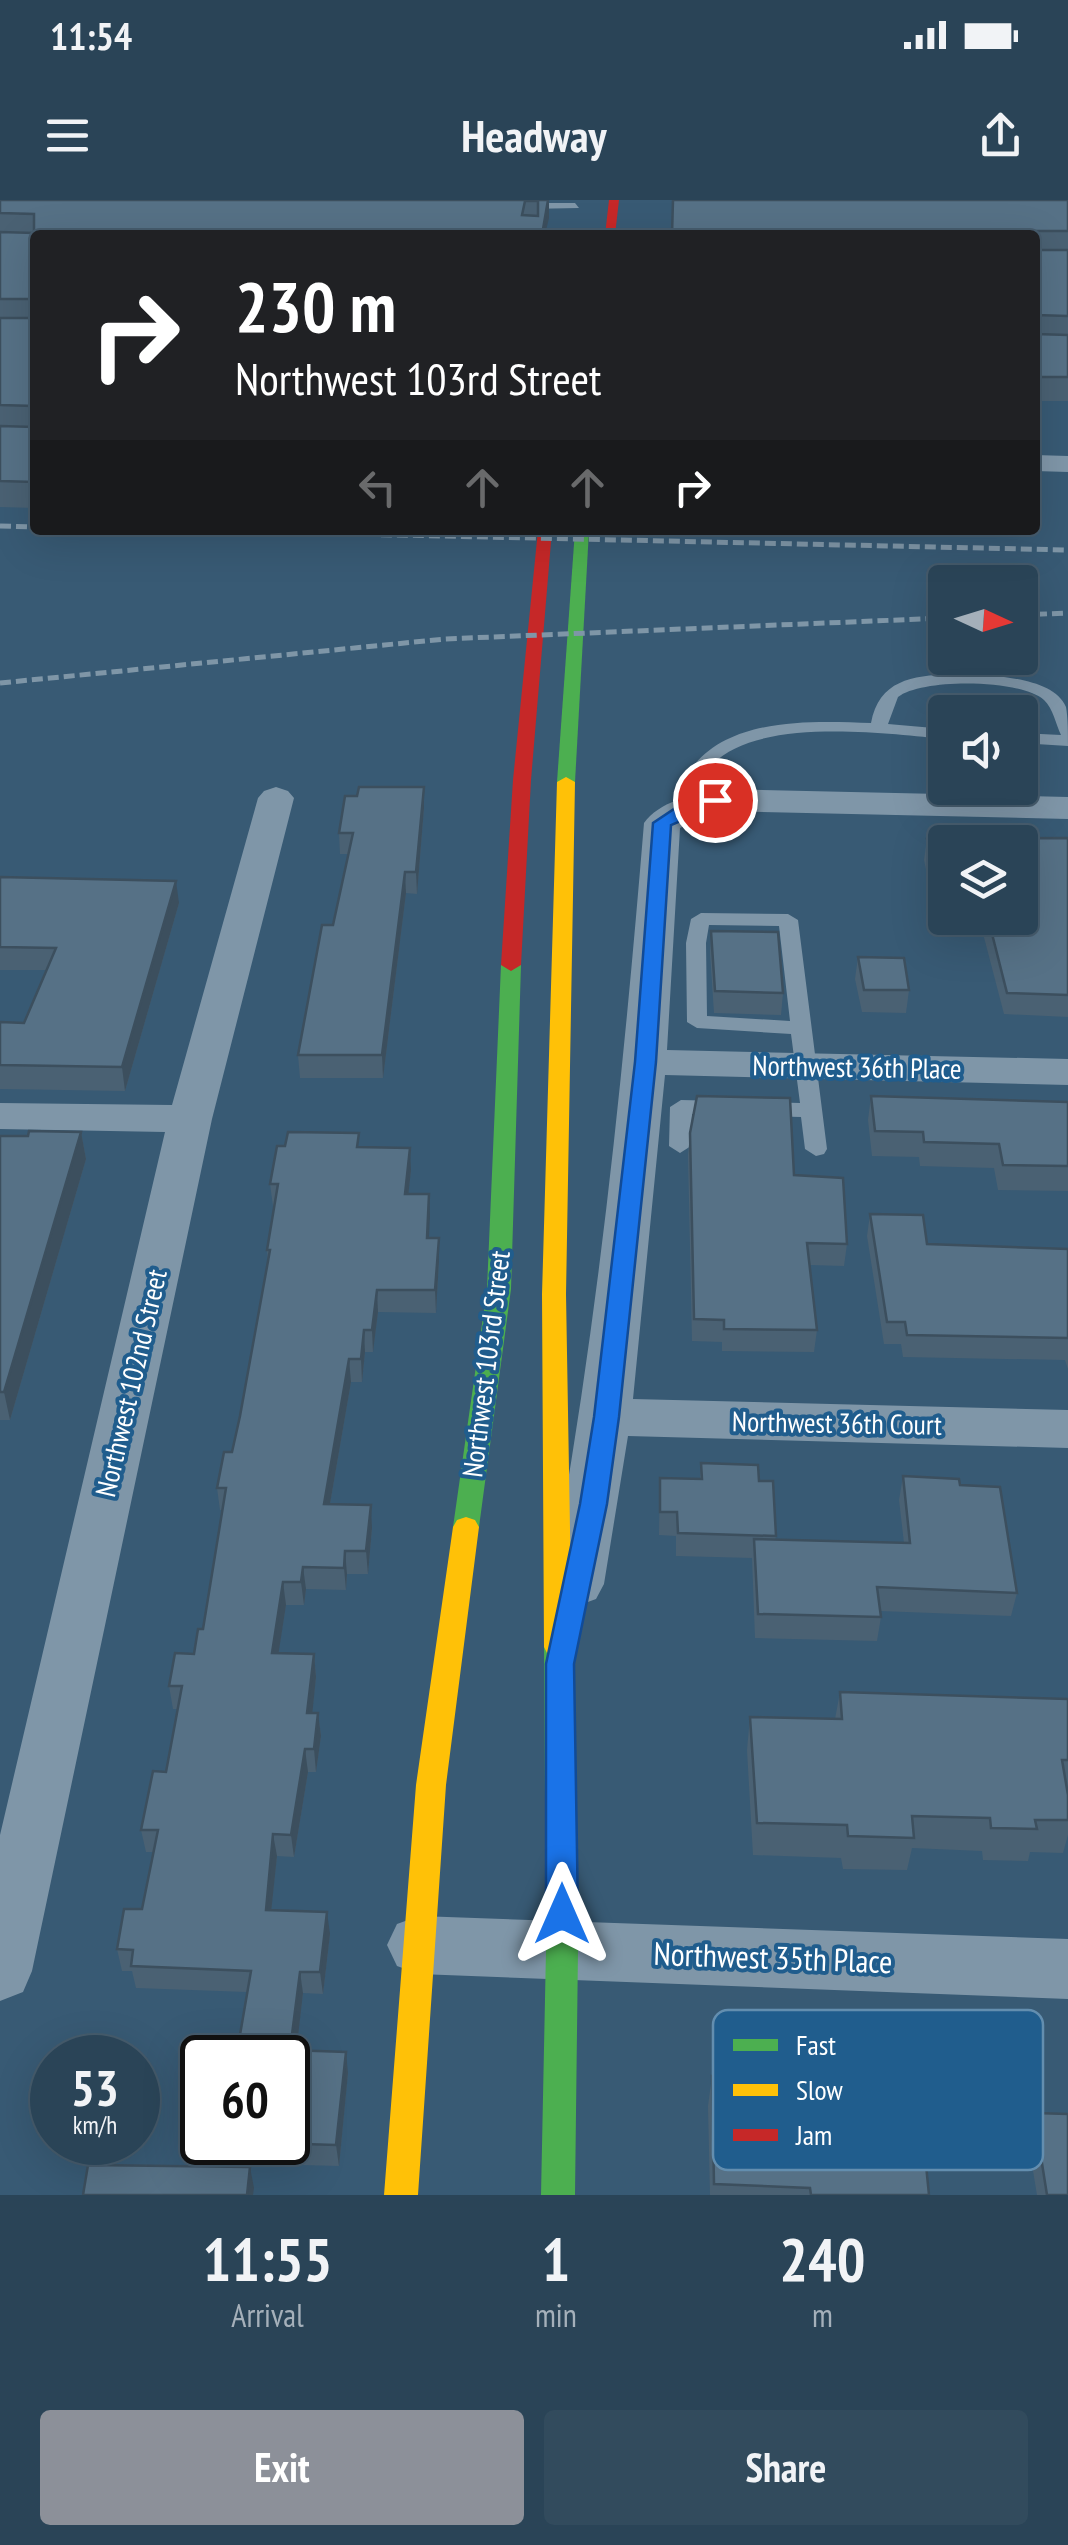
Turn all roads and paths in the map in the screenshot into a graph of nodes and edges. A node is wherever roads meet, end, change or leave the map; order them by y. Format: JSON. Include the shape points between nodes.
{"nodes":[{"id":1,"x":614,"y":200,"type":"edge"},
{"id":2,"x":576,"y":203,"type":"edge"},
{"id":3,"x":533,"y":204,"type":"edge"},
{"id":4,"x":574,"y":230,"type":"edge"},
{"id":5,"x":611,"y":230,"type":"edge"},
{"id":6,"x":1040,"y":463,"type":"edge"},
{"id":7,"x":1068,"y":464,"type":"edge"},
{"id":8,"x":544,"y":535,"type":"edge"},
{"id":9,"x":582,"y":535,"type":"edge"},
{"id":10,"x":880,"y":730,"type":"junction"},
{"id":11,"x":928,"y":733,"type":"edge"},
{"id":12,"x":1068,"y":733,"type":"edge"},
{"id":13,"x":1038,"y":739,"type":"edge"},
{"id":14,"x":1068,"y":741,"type":"edge"},
{"id":15,"x":276,"y":798,"type":"dead end"},
{"id":16,"x":701,"y":804,"type":"junction"},
{"id":17,"x":1068,"y":808,"type":"edge"},
{"id":18,"x":804,"y":1047,"type":"junction"},
{"id":19,"x":645,"y":1062,"type":"junction"},
{"id":20,"x":1068,"y":1072,"type":"edge"},
{"id":21,"x":812,"y":1110,"type":"junction"},
{"id":22,"x":0,"y":1116,"type":"edge"},
{"id":23,"x":190,"y":1118,"type":"junction"},
{"id":24,"x":680,"y":1146,"type":"dead end"},
{"id":25,"x":816,"y":1149,"type":"dead end"},
{"id":26,"x":606,"y":1417,"type":"junction"},
{"id":27,"x":1068,"y":1429,"type":"edge"},
{"id":28,"x":560,"y":1664,"type":"junction"},
{"id":29,"x":419,"y":1945,"type":"junction"},
{"id":30,"x":562,"y":1950,"type":"junction"},
{"id":31,"x":1068,"y":1970,"type":"edge"},
{"id":32,"x":0,"y":1971,"type":"edge"},
{"id":33,"x":401,"y":2195,"type":"edge"},
{"id":34,"x":558,"y":2195,"type":"edge"}],
"edges":[{"from":1,"to":5,"type":"main road"},
{"from":2,"to":3,"type":"lane"},
{"from":2,"to":4,"type":"main road"},
{"from":6,"to":7,"type":"street"},
{"from":8,"to":29,"type":"main road","name":"Northwest 103rd Street","via":[[528,683],[499,1290],[430,1784]]},
{"from":9,"to":28,"type":"main road","name":"Northwest 103rd Street","via":[[554,1294]]},
{"from":10,"to":11,"type":"lane"},
{"from":10,"to":12,"type":"lane","via":[[881,707],[899,686],[947,681],[1034,689],[1052,698]]},
{"from":10,"to":16,"type":"lane","via":[[742,737],[706,758],[691,777]]},
{"from":13,"to":14,"type":"lane"},
{"from":15,"to":23,"type":"street","name":"Northwest 102nd Street"},
{"from":16,"to":17,"type":"street"},
{"from":16,"to":19,"type":"street","name":"Northwest 103rd Street","via":[[662,823]]},
{"from":18,"to":18,"type":"lane","via":[[788,920],[701,919],[697,1022]]},
{"from":18,"to":19,"type":"street","name":"Northwest 36th Place"},
{"from":18,"to":20,"type":"street","name":"Northwest 36th Place"},
{"from":18,"to":21,"type":"lane"},
{"from":19,"to":26,"type":"street","name":"Northwest 103rd Street"},
{"from":21,"to":24,"type":"lane","via":[[680,1106]]},
{"from":21,"to":25,"type":"lane"},
{"from":22,"to":23,"type":"street"},
{"from":23,"to":32,"type":"street","name":"Northwest 102nd Street"},
{"from":26,"to":27,"type":"street","name":"Northwest 36th Court"},
{"from":26,"to":28,"type":"street","name":"Northwest 103rd Street"},
{"from":28,"to":30,"type":"main road","name":"Northwest 103rd Street"},
{"from":29,"to":30,"type":"street","name":"Northwest 35th Place"},
{"from":29,"to":33,"type":"main road","name":"Northwest 103rd Street"},
{"from":30,"to":31,"type":"street","name":"Northwest 35th Place"},
{"from":30,"to":34,"type":"main road","name":"Northwest 103rd Street"}]}
